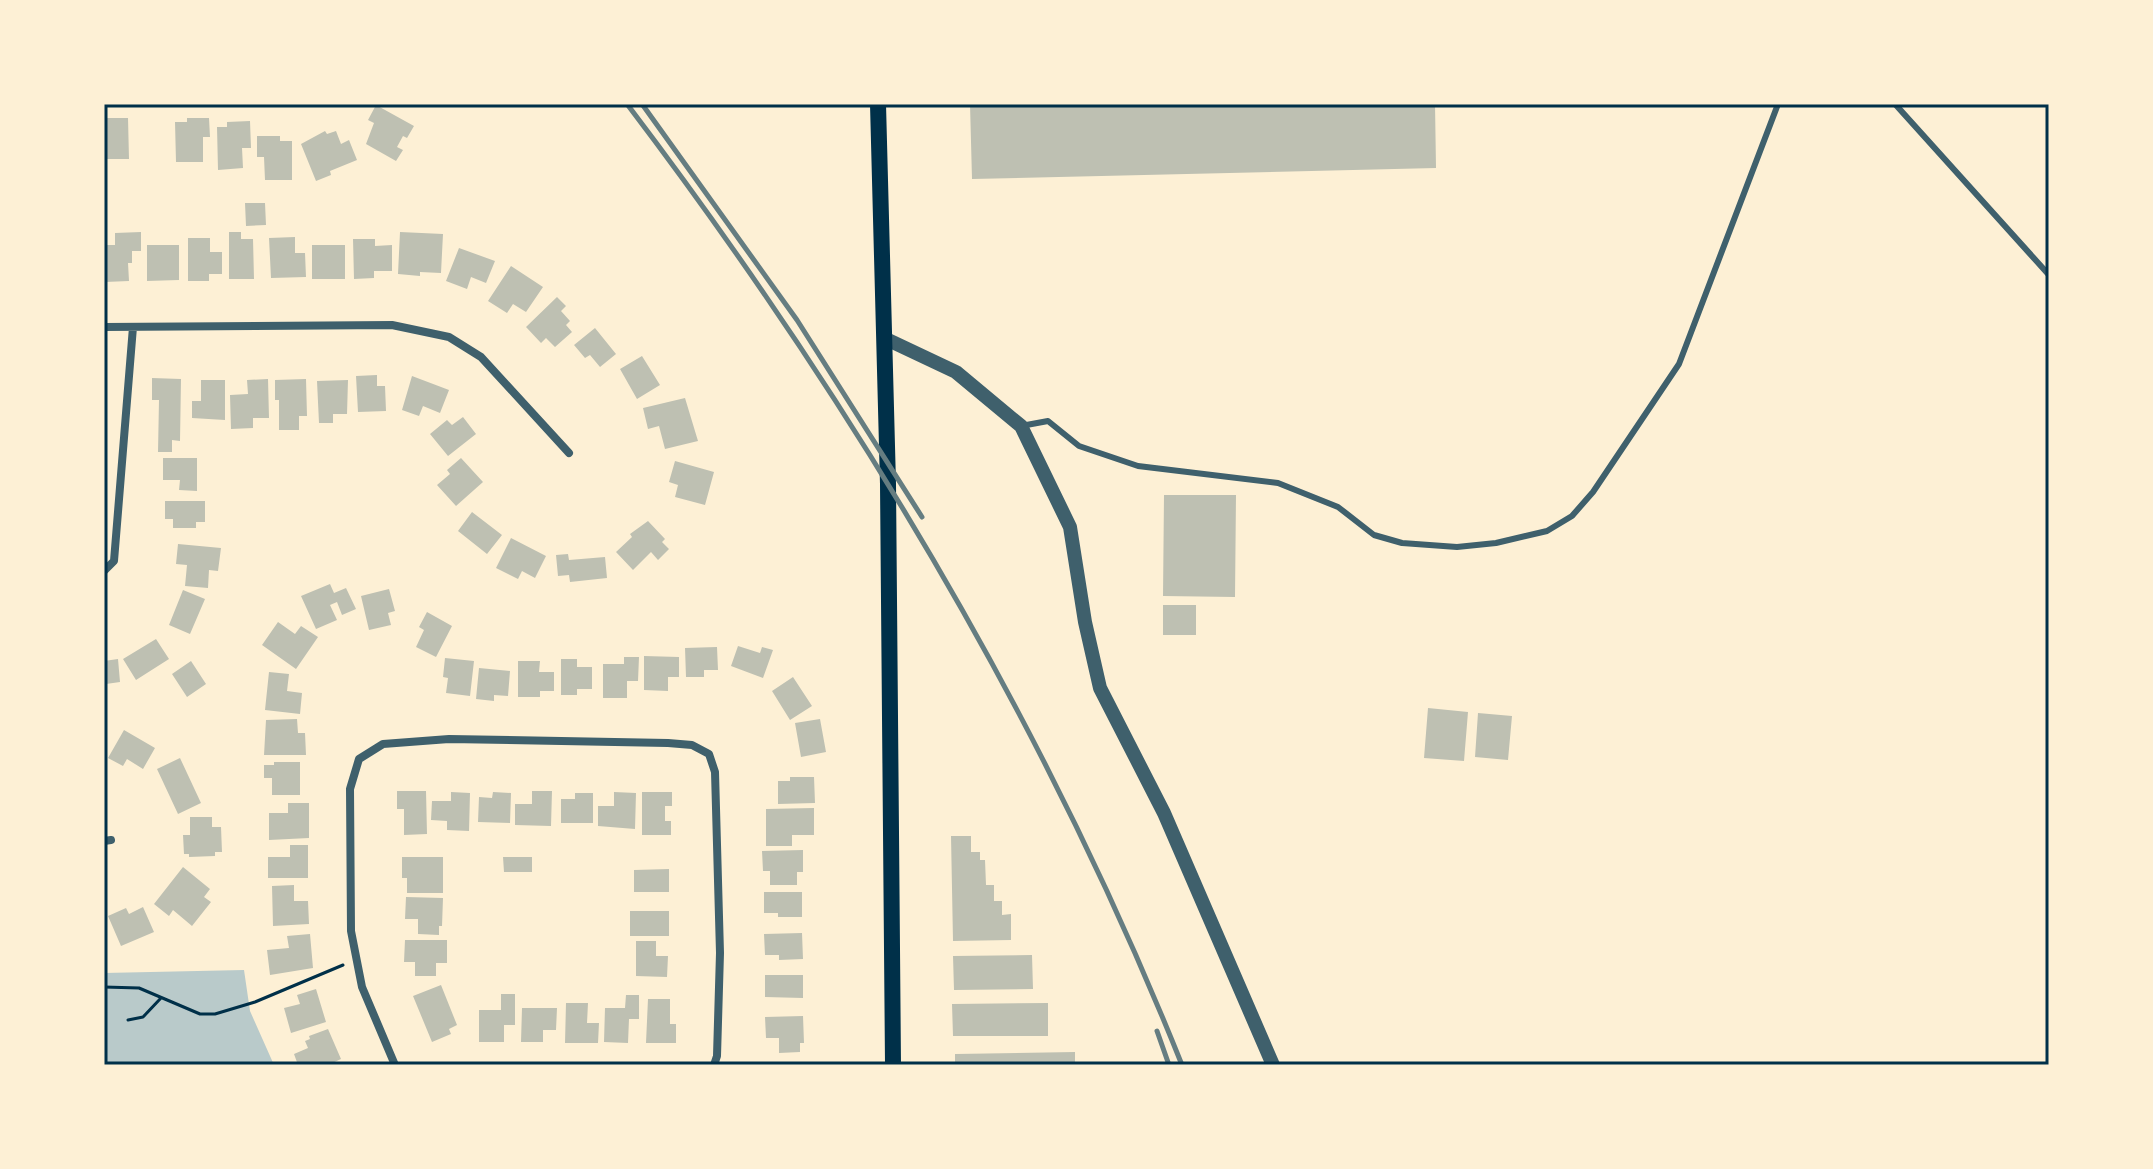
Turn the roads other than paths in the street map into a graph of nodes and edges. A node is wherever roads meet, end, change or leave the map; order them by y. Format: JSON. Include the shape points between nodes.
{"nodes":[{"id":1,"x":878,"y":104,"type":"edge"},
{"id":2,"x":1778,"y":104,"type":"edge"},
{"id":3,"x":1895,"y":104,"type":"edge"},
{"id":4,"x":2049,"y":275,"type":"edge"},
{"id":5,"x":104,"y":327,"type":"edge"},
{"id":6,"x":133,"y":327,"type":"junction"},
{"id":7,"x":884,"y":338,"type":"junction"},
{"id":8,"x":1021,"y":426,"type":"junction"},
{"id":9,"x":569,"y":453,"type":"dead end"},
{"id":10,"x":104,"y":571,"type":"edge"},
{"id":11,"x":395,"y":1065,"type":"edge"},
{"id":12,"x":714,"y":1065,"type":"edge"},
{"id":13,"x":893,"y":1065,"type":"edge"},
{"id":14,"x":1273,"y":1065,"type":"edge"}],
"edges":[{"from":1,"to":7,"type":"main road"},
{"from":2,"to":8,"type":"lane","via":[[1679,364],[1593,492],[1572,516],[1547,531],[1457,547],[1402,543],[1374,535],[1338,507],[1278,483],[1138,466],[1079,446],[1048,421]]},
{"from":3,"to":4,"type":"lane"},
{"from":5,"to":6,"type":"street"},
{"from":6,"to":9,"type":"street","via":[[392,325],[449,337],[481,357]]},
{"from":6,"to":10,"type":"street","via":[[114,561]]},
{"from":7,"to":8,"type":"street","via":[[956,372]]},
{"from":7,"to":13,"type":"main road"},
{"from":8,"to":14,"type":"street","via":[[1070,527],[1100,688],[1164,813]]},
{"from":11,"to":12,"type":"street","via":[[362,987],[351,931],[350,789],[359,759],[383,744],[449,739],[668,743],[692,745],[709,754],[715,772],[720,953]]}]}
